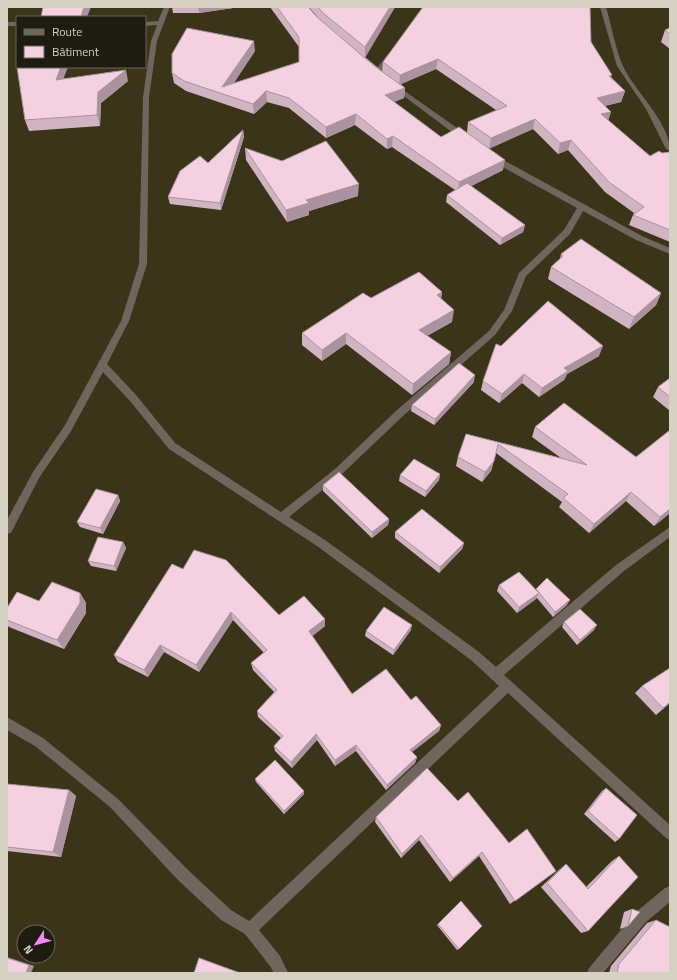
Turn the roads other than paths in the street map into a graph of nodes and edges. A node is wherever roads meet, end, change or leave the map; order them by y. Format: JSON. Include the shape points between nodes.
{"nodes":[{"id":1,"x":167,"y":7,"type":"edge"},
{"id":2,"x":603,"y":7,"type":"edge"},
{"id":3,"x":161,"y":23,"type":"junction"},
{"id":4,"x":146,"y":24,"type":"edge"},
{"id":5,"x":396,"y":48,"type":"edge"},
{"id":6,"x":474,"y":144,"type":"edge"},
{"id":7,"x":670,"y":149,"type":"edge"},
{"id":8,"x":486,"y":153,"type":"edge"},
{"id":9,"x":582,"y":207,"type":"junction"},
{"id":10,"x":670,"y":251,"type":"edge"},
{"id":11,"x":102,"y":365,"type":"junction"},
{"id":12,"x":282,"y":517,"type":"junction"},
{"id":13,"x":7,"y":530,"type":"edge"},
{"id":14,"x":670,"y":531,"type":"edge"},
{"id":15,"x":495,"y":675,"type":"junction"},
{"id":16,"x":507,"y":686,"type":"junction"},
{"id":17,"x":7,"y":723,"type":"edge"},
{"id":18,"x":670,"y":834,"type":"edge"},
{"id":19,"x":670,"y":893,"type":"edge"},
{"id":20,"x":250,"y":929,"type":"junction"},
{"id":21,"x":281,"y":973,"type":"edge"},
{"id":22,"x":594,"y":973,"type":"edge"}],
"edges":[{"from":1,"to":3,"type":"street"},
{"from":2,"to":7,"type":"street","via":[[620,66],[649,109]]},
{"from":3,"to":4,"type":"street"},
{"from":3,"to":11,"type":"street","via":[[154,41],[146,97],[143,264],[125,321]]},
{"from":5,"to":6,"type":"street","via":[[379,75]]},
{"from":8,"to":9,"type":"street","via":[[505,166]]},
{"from":9,"to":10,"type":"street","via":[[639,238]]},
{"from":9,"to":12,"type":"street","via":[[567,232],[522,275],[508,311],[492,333],[338,472]]},
{"from":11,"to":12,"type":"street","via":[[172,446]]},
{"from":11,"to":13,"type":"street","via":[[68,428],[36,475]]},
{"from":12,"to":15,"type":"street","via":[[420,615],[475,656]]},
{"from":14,"to":15,"type":"street","via":[[620,568]]},
{"from":15,"to":16,"type":"street"},
{"from":16,"to":18,"type":"street"},
{"from":16,"to":20,"type":"street"},
{"from":17,"to":20,"type":"street","via":[[39,742],[114,803],[226,915]]},
{"from":19,"to":22,"type":"street","via":[[641,917]]},
{"from":20,"to":21,"type":"street"}]}
